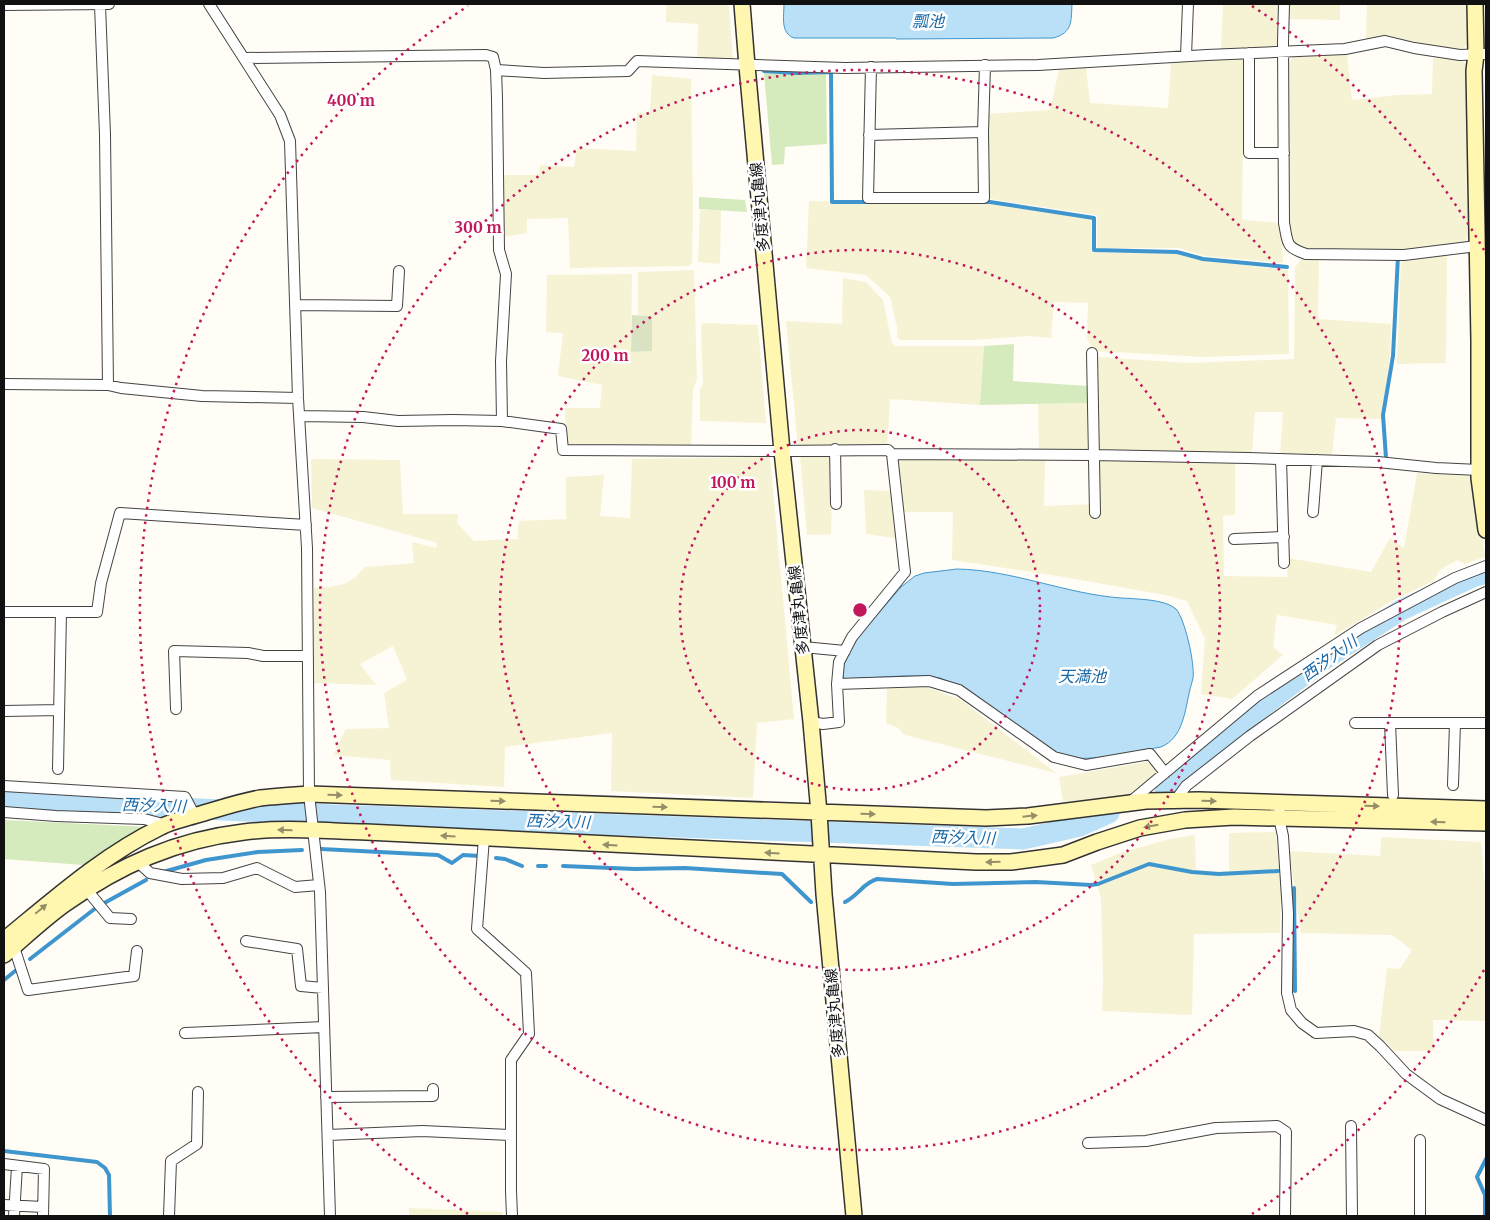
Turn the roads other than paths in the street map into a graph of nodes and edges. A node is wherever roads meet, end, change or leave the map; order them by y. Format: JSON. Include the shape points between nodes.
{"nodes":[{"id":1,"x":4,"y":4,"type":"edge"},
{"id":2,"x":105,"y":4,"type":"edge"},
{"id":3,"x":209,"y":4,"type":"edge"},
{"id":4,"x":742,"y":4,"type":"edge"},
{"id":5,"x":1188,"y":4,"type":"edge"},
{"id":6,"x":1284,"y":4,"type":"edge"},
{"id":7,"x":1475,"y":4,"type":"edge"},
{"id":8,"x":1284,"y":51,"type":"junction"},
{"id":9,"x":1249,"y":53,"type":"junction"},
{"id":10,"x":1481,"y":54,"type":"edge"},
{"id":11,"x":1186,"y":56,"type":"junction"},
{"id":12,"x":245,"y":58,"type":"junction"},
{"id":13,"x":985,"y":65,"type":"junction"},
{"id":14,"x":746,"y":66,"type":"junction"},
{"id":15,"x":871,"y":67,"type":"junction"},
{"id":16,"x":496,"y":70,"type":"junction"},
{"id":17,"x":983,"y":132,"type":"junction"},
{"id":18,"x":869,"y":135,"type":"junction"},
{"id":19,"x":1284,"y":153,"type":"junction"},
{"id":20,"x":1477,"y":246,"type":"junction"},
{"id":21,"x":399,"y":271,"type":"dead end"},
{"id":22,"x":295,"y":305,"type":"junction"},
{"id":23,"x":1482,"y":322,"type":"edge"},
{"id":24,"x":1092,"y":353,"type":"dead end"},
{"id":25,"x":4,"y":384,"type":"edge"},
{"id":26,"x":108,"y":385,"type":"junction"},
{"id":27,"x":298,"y":398,"type":"junction"},
{"id":28,"x":300,"y":416,"type":"junction"},
{"id":29,"x":502,"y":421,"type":"junction"},
{"id":30,"x":835,"y":449,"type":"junction"},
{"id":31,"x":782,"y":451,"type":"junction"},
{"id":32,"x":892,"y":454,"type":"junction"},
{"id":33,"x":1093,"y":455,"type":"junction"},
{"id":34,"x":1281,"y":459,"type":"junction"},
{"id":35,"x":1317,"y":460,"type":"junction"},
{"id":36,"x":1479,"y":470,"type":"junction"},
{"id":37,"x":836,"y":504,"type":"dead end"},
{"id":38,"x":1485,"y":508,"type":"edge"},
{"id":39,"x":1313,"y":512,"type":"dead end"},
{"id":40,"x":1095,"y":513,"type":"dead end"},
{"id":41,"x":306,"y":525,"type":"junction"},
{"id":42,"x":1486,"y":530,"type":"edge"},
{"id":43,"x":1284,"y":537,"type":"junction"},
{"id":44,"x":1234,"y":539,"type":"dead end"},
{"id":45,"x":1284,"y":563,"type":"dead end"},
{"id":46,"x":1486,"y":566,"type":"edge"},
{"id":47,"x":1486,"y":592,"type":"edge"},
{"id":48,"x":4,"y":612,"type":"edge"},
{"id":49,"x":60,"y":612,"type":"junction"},
{"id":50,"x":803,"y":647,"type":"junction"},
{"id":51,"x":845,"y":651,"type":"junction"},
{"id":52,"x":308,"y":656,"type":"junction"},
{"id":53,"x":837,"y":684,"type":"junction"},
{"id":54,"x":176,"y":709,"type":"dead end"},
{"id":55,"x":59,"y":710,"type":"junction"},
{"id":56,"x":4,"y":711,"type":"edge"},
{"id":57,"x":811,"y":722,"type":"junction"},
{"id":58,"x":1355,"y":723,"type":"dead end"},
{"id":59,"x":1390,"y":723,"type":"junction"},
{"id":60,"x":1455,"y":723,"type":"junction"},
{"id":61,"x":1486,"y":723,"type":"edge"},
{"id":62,"x":58,"y":769,"type":"dead end"},
{"id":63,"x":1165,"y":773,"type":"junction"},
{"id":64,"x":1453,"y":784,"type":"dead end"},
{"id":65,"x":4,"y":786,"type":"edge"},
{"id":66,"x":1393,"y":795,"type":"dead end"},
{"id":67,"x":310,"y":799,"type":"junction"},
{"id":68,"x":1175,"y":800,"type":"junction"},
{"id":69,"x":1130,"y":802,"type":"junction"},
{"id":70,"x":1486,"y":809,"type":"edge"},
{"id":71,"x":1280,"y":810,"type":"junction"},
{"id":72,"x":4,"y":812,"type":"edge"},
{"id":73,"x":195,"y":816,"type":"junction"},
{"id":74,"x":819,"y":818,"type":"junction"},
{"id":75,"x":170,"y":823,"type":"junction"},
{"id":76,"x":1486,"y":823,"type":"edge"},
{"id":77,"x":312,"y":826,"type":"junction"},
{"id":78,"x":484,"y":838,"type":"junction"},
{"id":79,"x":821,"y":850,"type":"junction"},
{"id":80,"x":136,"y":862,"type":"junction"},
{"id":81,"x":319,"y":885,"type":"junction"},
{"id":82,"x":87,"y":890,"type":"junction"},
{"id":83,"x":131,"y":919,"type":"dead end"},
{"id":84,"x":246,"y":941,"type":"dead end"},
{"id":85,"x":7,"y":945,"type":"edge"},
{"id":86,"x":137,"y":951,"type":"dead end"},
{"id":87,"x":323,"y":988,"type":"junction"},
{"id":88,"x":324,"y":1027,"type":"junction"},
{"id":89,"x":185,"y":1033,"type":"dead end"},
{"id":90,"x":433,"y":1089,"type":"dead end"},
{"id":91,"x":198,"y":1092,"type":"dead end"},
{"id":92,"x":326,"y":1097,"type":"junction"},
{"id":93,"x":1486,"y":1120,"type":"edge"},
{"id":94,"x":1351,"y":1126,"type":"dead end"},
{"id":95,"x":328,"y":1134,"type":"junction"},
{"id":96,"x":511,"y":1135,"type":"junction"},
{"id":97,"x":1420,"y":1140,"type":"dead end"},
{"id":98,"x":1088,"y":1144,"type":"dead end"},
{"id":99,"x":4,"y":1164,"type":"edge"},
{"id":100,"x":16,"y":1166,"type":"junction"},
{"id":101,"x":11,"y":1209,"type":"edge"},
{"id":102,"x":43,"y":1212,"type":"edge"},
{"id":103,"x":169,"y":1216,"type":"edge"},
{"id":104,"x":330,"y":1216,"type":"edge"},
{"id":105,"x":512,"y":1216,"type":"edge"},
{"id":106,"x":854,"y":1216,"type":"edge"},
{"id":107,"x":1285,"y":1216,"type":"edge"},
{"id":108,"x":1352,"y":1216,"type":"edge"},
{"id":109,"x":1420,"y":1216,"type":"edge"}],
"edges":[{"from":1,"to":2,"type":"street"},
{"from":2,"to":26,"type":"street"},
{"from":3,"to":12,"type":"street"},
{"from":4,"to":14,"type":"street","name":"多度津丸亀線"},
{"from":5,"to":11,"type":"street"},
{"from":6,"to":8,"type":"street"},
{"from":7,"to":10,"type":"street"},
{"from":8,"to":9,"type":"street"},
{"from":8,"to":10,"type":"street","via":[[1345,49],[1385,41],[1460,55]]},
{"from":8,"to":19,"type":"street"},
{"from":9,"to":11,"type":"street"},
{"from":9,"to":19,"type":"street","via":[[1249,153]]},
{"from":10,"to":20,"type":"street","via":[[1474,71]]},
{"from":11,"to":13,"type":"street"},
{"from":12,"to":16,"type":"street","via":[[486,55],[493,57]]},
{"from":12,"to":22,"type":"street","via":[[280,115],[290,141]]},
{"from":13,"to":15,"type":"street"},
{"from":13,"to":17,"type":"street"},
{"from":14,"to":15,"type":"street"},
{"from":14,"to":16,"type":"street","via":[[637,61],[628,71],[544,73]]},
{"from":14,"to":31,"type":"street","name":"多度津丸亀線"},
{"from":15,"to":18,"type":"street"},
{"from":16,"to":29,"type":"street","via":[[499,250],[506,274]]},
{"from":17,"to":18,"type":"street"},
{"from":17,"to":18,"type":"street","via":[[984,198],[868,198]]},
{"from":19,"to":20,"type":"street","via":[[1284,223],[1288,243],[1294,250],[1306,254],[1404,255]]},
{"from":20,"to":23,"type":"street"},
{"from":21,"to":22,"type":"street","via":[[397,306]]},
{"from":22,"to":27,"type":"street"},
{"from":23,"to":36,"type":"street"},
{"from":24,"to":33,"type":"street"},
{"from":25,"to":26,"type":"street"},
{"from":26,"to":27,"type":"street","via":[[202,396]]},
{"from":27,"to":28,"type":"street"},
{"from":28,"to":29,"type":"street","via":[[398,421]]},
{"from":28,"to":41,"type":"street"},
{"from":29,"to":31,"type":"street","via":[[561,428],[562,450]]},
{"from":30,"to":31,"type":"street"},
{"from":30,"to":32,"type":"street","via":[[888,450]]},
{"from":30,"to":37,"type":"street"},
{"from":31,"to":50,"type":"street","name":"多度津丸亀線"},
{"from":32,"to":33,"type":"street"},
{"from":32,"to":51,"type":"street","via":[[905,572],[852,637]]},
{"from":33,"to":34,"type":"street"},
{"from":33,"to":40,"type":"street"},
{"from":34,"to":35,"type":"street"},
{"from":34,"to":43,"type":"street"},
{"from":35,"to":36,"type":"street"},
{"from":35,"to":39,"type":"street"},
{"from":36,"to":38,"type":"street"},
{"from":38,"to":42,"type":"street"},
{"from":41,"to":49,"type":"street","via":[[120,513],[100,583],[97,612]]},
{"from":41,"to":52,"type":"street"},
{"from":43,"to":44,"type":"street"},
{"from":43,"to":45,"type":"street"},
{"from":46,"to":63,"type":"street","via":[[1455,578],[1361,628],[1257,696]]},
{"from":47,"to":68,"type":"street","via":[[1378,645],[1250,736],[1186,786]]},
{"from":48,"to":49,"type":"street"},
{"from":49,"to":55,"type":"street"},
{"from":50,"to":51,"type":"street"},
{"from":50,"to":57,"type":"street","name":"多度津丸亀線"},
{"from":51,"to":53,"type":"street","via":[[839,662]]},
{"from":52,"to":54,"type":"street","via":[[174,651]]},
{"from":52,"to":67,"type":"street"},
{"from":53,"to":57,"type":"street","via":[[839,722]]},
{"from":53,"to":63,"type":"street","via":[[929,681],[959,690],[1054,757],[1086,765],[1150,754]]},
{"from":55,"to":56,"type":"street"},
{"from":55,"to":62,"type":"street"},
{"from":57,"to":74,"type":"street","name":"多度津丸亀線"},
{"from":58,"to":59,"type":"street"},
{"from":59,"to":60,"type":"street"},
{"from":59,"to":66,"type":"street"},
{"from":60,"to":61,"type":"street"},
{"from":60,"to":64,"type":"street"},
{"from":63,"to":69,"type":"street"},
{"from":65,"to":73,"type":"street","via":[[185,797]]},
{"from":67,"to":73,"type":"street","via":[[260,798]]},
{"from":67,"to":74,"type":"street","one_way":true},
{"from":67,"to":77,"type":"street"},
{"from":68,"to":69,"type":"street"},
{"from":68,"to":71,"type":"street","one_way":true},
{"from":74,"to":69,"type":"street","one_way":true,"via":[[1028,816]]},
{"from":71,"to":70,"type":"street","one_way":true},
{"from":76,"to":71,"type":"street","one_way":true},
{"from":71,"to":79,"type":"street","one_way":true,"via":[[1140,828],[1063,855],[1011,862]]},
{"from":71,"to":93,"type":"street","via":[[1288,913],[1287,993],[1291,1010],[1316,1033],[1354,1031],[1368,1035],[1406,1074],[1440,1100]]},
{"from":72,"to":75,"type":"street"},
{"from":73,"to":75,"type":"street"},
{"from":74,"to":79,"type":"street","name":"多度津丸亀線"},
{"from":85,"to":75,"type":"street","one_way":true,"via":[[59,894],[91,870]]},
{"from":78,"to":77,"type":"street","one_way":true},
{"from":77,"to":80,"type":"street","one_way":true,"via":[[212,837]]},
{"from":77,"to":81,"type":"street"},
{"from":79,"to":78,"type":"street","one_way":true},
{"from":78,"to":96,"type":"street","via":[[477,928],[526,973],[529,1034],[511,1060]]},
{"from":79,"to":106,"type":"street","name":"多度津丸亀線"},
{"from":80,"to":81,"type":"street","via":[[150,873],[182,879],[223,878],[257,868],[295,887]]},
{"from":80,"to":82,"type":"street"},
{"from":81,"to":87,"type":"street"},
{"from":82,"to":83,"type":"street","via":[[110,918]]},
{"from":82,"to":85,"type":"street"},
{"from":84,"to":87,"type":"street","via":[[298,949],[300,986]]},
{"from":85,"to":86,"type":"street","via":[[28,990],[134,976]]},
{"from":87,"to":88,"type":"street"},
{"from":88,"to":89,"type":"street"},
{"from":88,"to":92,"type":"street"},
{"from":90,"to":92,"type":"street","via":[[433,1096]]},
{"from":91,"to":103,"type":"street","via":[[197,1144],[171,1161]]},
{"from":92,"to":95,"type":"street"},
{"from":94,"to":108,"type":"street"},
{"from":95,"to":96,"type":"street","via":[[422,1131]]},
{"from":95,"to":104,"type":"street"},
{"from":96,"to":105,"type":"street"},
{"from":97,"to":109,"type":"street"},
{"from":98,"to":107,"type":"street","via":[[1146,1141],[1216,1128],[1277,1126],[1286,1132]]},
{"from":99,"to":100,"type":"street"},
{"from":100,"to":101,"type":"street"},
{"from":100,"to":102,"type":"street","via":[[44,1169]]},
{"from":101,"to":102,"type":"street"}]}
